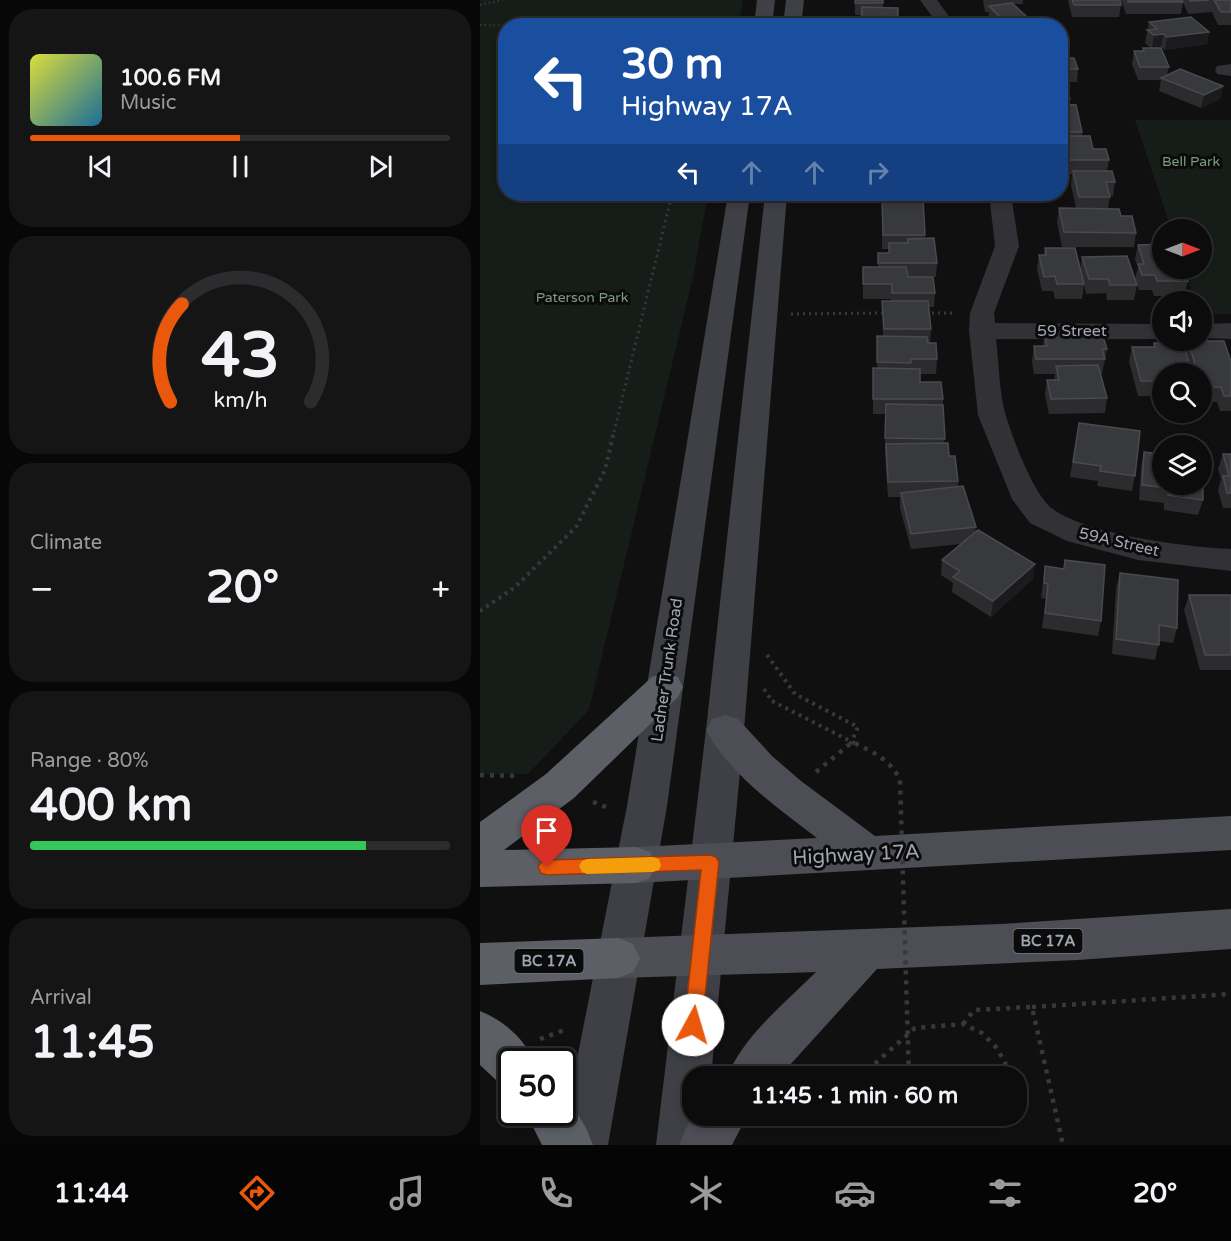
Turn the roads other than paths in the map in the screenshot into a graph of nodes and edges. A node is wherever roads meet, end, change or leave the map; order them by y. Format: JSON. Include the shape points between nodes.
{"nodes":[{"id":1,"x":766,"y":0,"type":"edge"},
{"id":2,"x":795,"y":0,"type":"edge"},
{"id":3,"x":928,"y":0,"type":"edge"},
{"id":4,"x":764,"y":18,"type":"edge"},
{"id":5,"x":793,"y":18,"type":"edge"},
{"id":6,"x":942,"y":18,"type":"edge"},
{"id":7,"x":738,"y":201,"type":"edge"},
{"id":8,"x":775,"y":201,"type":"edge"},
{"id":9,"x":1001,"y":201,"type":"edge"},
{"id":10,"x":982,"y":322,"type":"junction"},
{"id":11,"x":1152,"y":330,"type":"edge"},
{"id":12,"x":1212,"y":331,"type":"edge"},
{"id":13,"x":1231,"y":331,"type":"edge"},
{"id":14,"x":1231,"y":560,"type":"edge"},
{"id":15,"x":665,"y":687,"type":"junction"},
{"id":16,"x":724,"y":730,"type":"junction"},
{"id":17,"x":1231,"y":833,"type":"edge"},
{"id":18,"x":480,"y":845,"type":"edge"},
{"id":19,"x":868,"y":854,"type":"junction"},
{"id":20,"x":710,"y":862,"type":"junction"},
{"id":21,"x":636,"y":865,"type":"junction"},
{"id":22,"x":480,"y":869,"type":"edge"},
{"id":23,"x":1231,"y":929,"type":"edge"},
{"id":24,"x":866,"y":950,"type":"junction"},
{"id":25,"x":701,"y":955,"type":"junction"},
{"id":26,"x":618,"y":957,"type":"junction"},
{"id":27,"x":480,"y":964,"type":"edge"},
{"id":28,"x":480,"y":1033,"type":"edge"},
{"id":29,"x":513,"y":1048,"type":"edge"},
{"id":30,"x":758,"y":1066,"type":"edge"},
{"id":31,"x":558,"y":1126,"type":"edge"},
{"id":32,"x":716,"y":1126,"type":"edge"},
{"id":33,"x":569,"y":1145,"type":"edge"},
{"id":34,"x":584,"y":1145,"type":"edge"},
{"id":35,"x":680,"y":1145,"type":"edge"},
{"id":36,"x":703,"y":1145,"type":"edge"}],
"edges":[{"from":1,"to":4,"type":"main road"},
{"from":2,"to":5,"type":"main road"},
{"from":3,"to":6,"type":"street"},
{"from":7,"to":15,"type":"main road","name":"Ladner Trunk Road"},
{"from":8,"to":16,"type":"main road"},
{"from":9,"to":10,"type":"street","via":[[1007,246]]},
{"from":10,"to":11,"type":"street","name":"59 Street"},
{"from":10,"to":14,"type":"street","name":"59A Street","via":[[992,415],[1022,492],[1041,516],[1078,534],[1138,549]]},
{"from":12,"to":13,"type":"street"},
{"from":15,"to":18,"type":"highway","via":[[560,786]]},
{"from":15,"to":21,"type":"main road","name":"Ladner Trunk Road"},
{"from":16,"to":19,"type":"main road","via":[[787,794]]},
{"from":16,"to":20,"type":"main road"},
{"from":17,"to":19,"type":"main road","name":"Highway 17A"},
{"from":19,"to":20,"type":"main road","name":"Highway 17A"},
{"from":20,"to":21,"type":"main road","name":"Highway 17A"},
{"from":20,"to":25,"type":"main road"},
{"from":21,"to":22,"type":"highway","name":"Highway 17A"},
{"from":21,"to":26,"type":"main road","name":"Ladner Trunk Road"},
{"from":23,"to":24,"type":"main road","number":"BC 17A"},
{"from":24,"to":25,"type":"main road","number":"BC 17A"},
{"from":24,"to":30,"type":"main road"},
{"from":25,"to":26,"type":"main road","number":"BC 17A"},
{"from":25,"to":35,"type":"main road"},
{"from":26,"to":27,"type":"highway","number":"BC 17A"},
{"from":26,"to":34,"type":"main road","name":"Ladner Trunk Road"},
{"from":28,"to":29,"type":"highway"},
{"from":31,"to":33,"type":"highway"},
{"from":32,"to":36,"type":"main road"}]}
